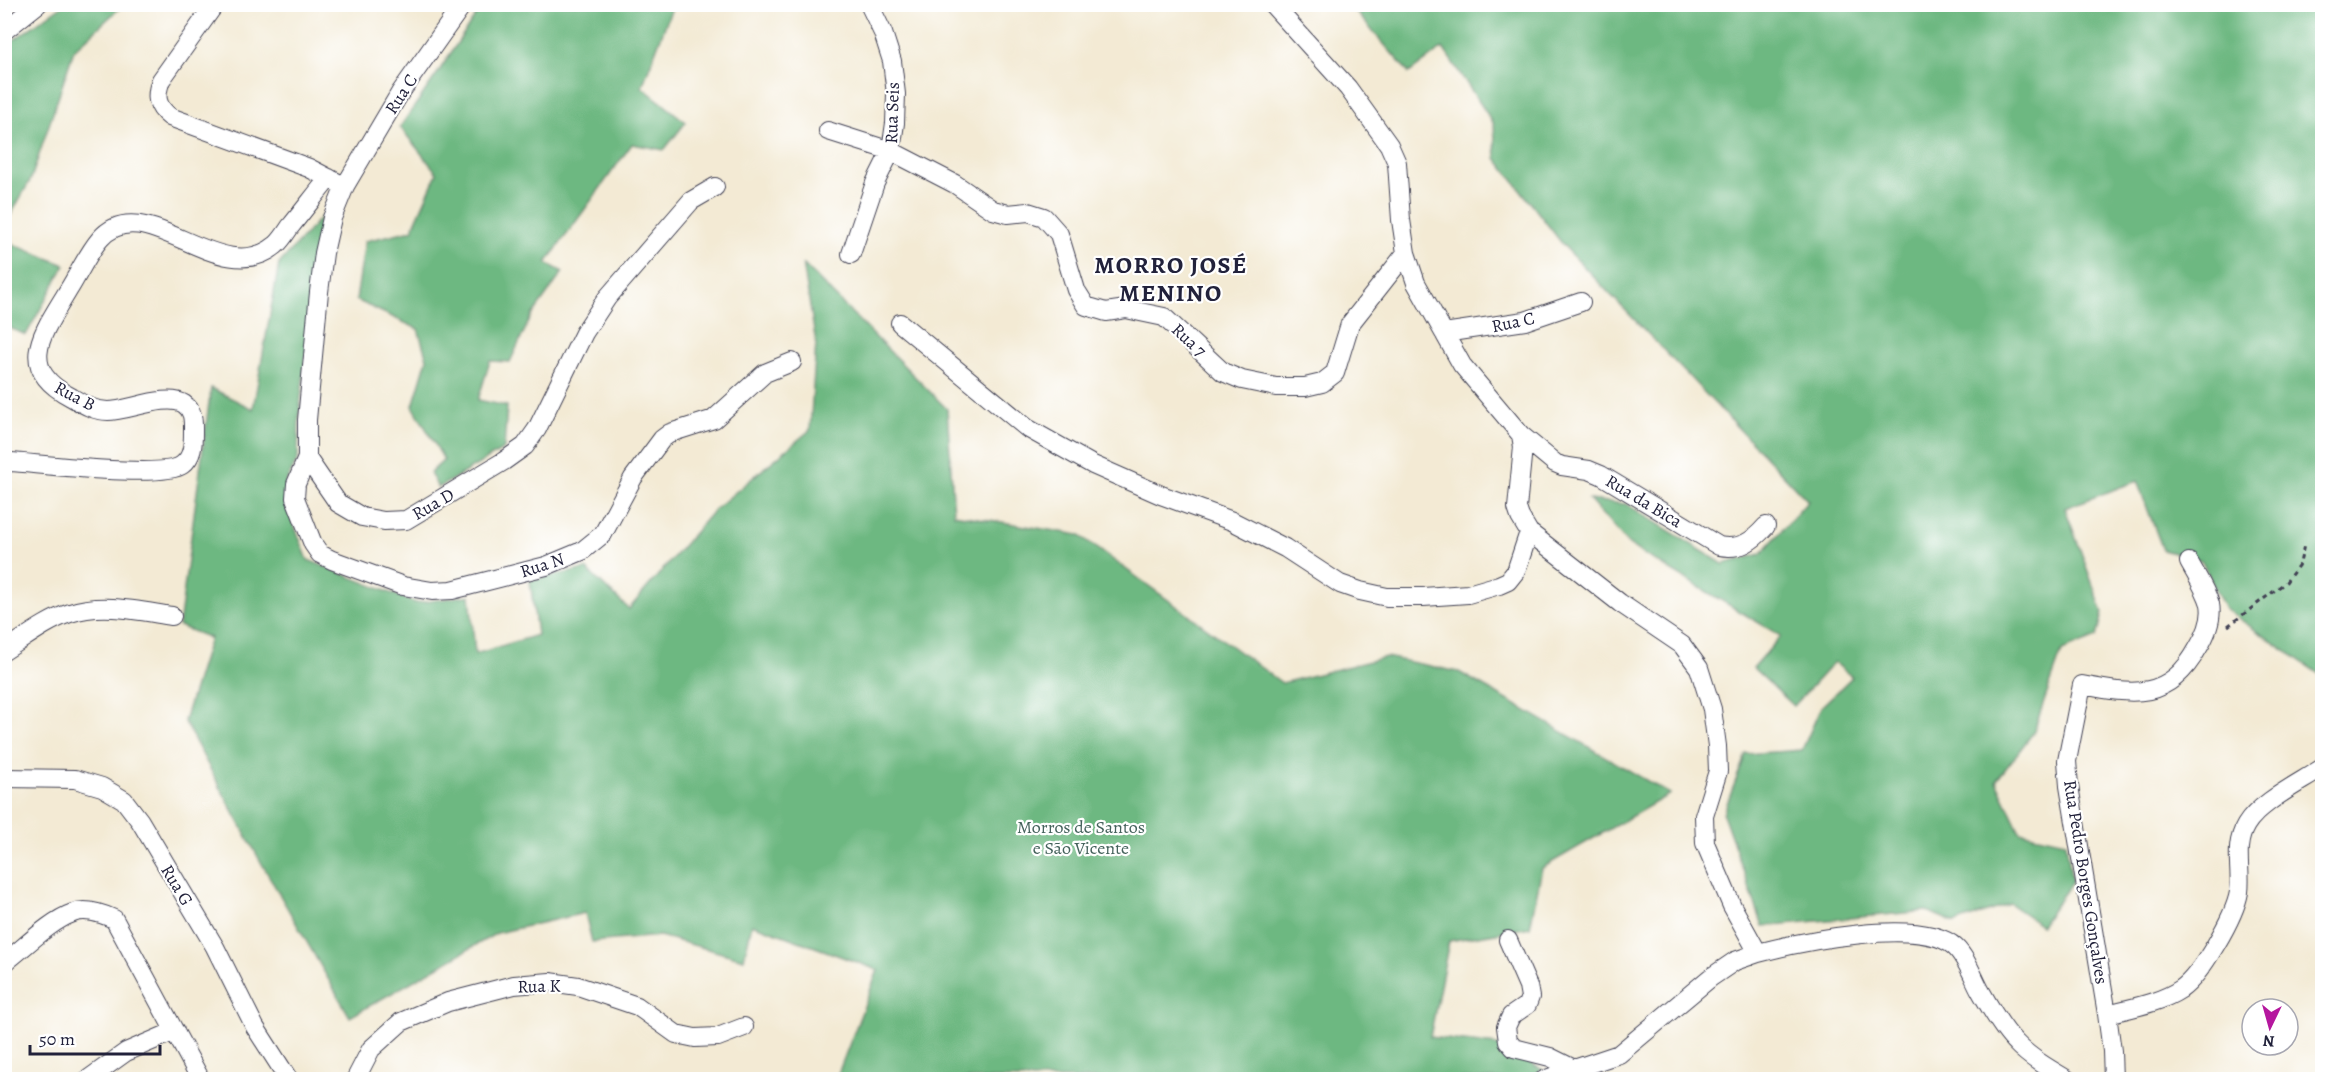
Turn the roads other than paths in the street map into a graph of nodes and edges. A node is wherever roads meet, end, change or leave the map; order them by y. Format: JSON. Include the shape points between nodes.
{"nodes":[{"id":1,"x":38,"y":4,"type":"edge"},
{"id":2,"x":215,"y":4,"type":"edge"},
{"id":3,"x":463,"y":4,"type":"edge"},
{"id":4,"x":869,"y":4,"type":"edge"},
{"id":5,"x":1272,"y":4,"type":"edge"},
{"id":6,"x":4,"y":31,"type":"edge"},
{"id":7,"x":828,"y":131,"type":"dead end"},
{"id":8,"x":891,"y":151,"type":"junction"},
{"id":9,"x":337,"y":182,"type":"junction"},
{"id":10,"x":715,"y":187,"type":"dead end"},
{"id":11,"x":1406,"y":253,"type":"junction"},
{"id":12,"x":851,"y":254,"type":"dead end"},
{"id":13,"x":1581,"y":302,"type":"dead end"},
{"id":14,"x":900,"y":323,"type":"dead end"},
{"id":15,"x":1444,"y":333,"type":"junction"},
{"id":16,"x":792,"y":362,"type":"dead end"},
{"id":17,"x":1521,"y":435,"type":"junction"},
{"id":18,"x":307,"y":458,"type":"junction"},
{"id":19,"x":4,"y":463,"type":"edge"},
{"id":20,"x":1766,"y":526,"type":"dead end"},
{"id":21,"x":1529,"y":532,"type":"junction"},
{"id":22,"x":2189,"y":562,"type":"dead end"},
{"id":23,"x":172,"y":616,"type":"dead end"},
{"id":24,"x":4,"y":651,"type":"edge"},
{"id":25,"x":2322,"y":768,"type":"edge"},
{"id":26,"x":4,"y":778,"type":"edge"},
{"id":27,"x":1508,"y":940,"type":"dead end"},
{"id":28,"x":1758,"y":953,"type":"junction"},
{"id":29,"x":4,"y":963,"type":"edge"},
{"id":30,"x":2107,"y":1014,"type":"junction"},
{"id":31,"x":744,"y":1027,"type":"dead end"},
{"id":32,"x":175,"y":1030,"type":"junction"},
{"id":33,"x":1574,"y":1069,"type":"junction"},
{"id":34,"x":87,"y":1080,"type":"edge"},
{"id":35,"x":201,"y":1080,"type":"edge"},
{"id":36,"x":289,"y":1080,"type":"edge"},
{"id":37,"x":355,"y":1080,"type":"edge"},
{"id":38,"x":1544,"y":1080,"type":"edge"},
{"id":39,"x":2068,"y":1080,"type":"edge"},
{"id":40,"x":2113,"y":1080,"type":"edge"}],
"edges":[{"from":1,"to":6,"type":"street"},
{"from":2,"to":9,"type":"street","via":[[161,80],[156,92],[161,109],[170,117]]},
{"from":3,"to":9,"type":"street","name":"Rua C"},
{"from":4,"to":8,"type":"street","name":"Rua Seis","via":[[892,62],[896,94]]},
{"from":5,"to":11,"type":"street","name":"Rua da Bica","via":[[1348,88],[1389,145],[1397,163]]},
{"from":7,"to":8,"type":"street","name":"Rua 7"},
{"from":8,"to":11,"type":"street","name":"Rua 7","via":[[955,184],[993,210],[1008,214],[1028,212],[1044,218],[1059,234],[1076,290],[1086,306],[1106,312],[1126,309],[1164,317],[1223,372],[1276,387],[1305,387],[1329,379],[1339,363],[1350,324]]},
{"from":8,"to":12,"type":"street","name":"Rua Seis","via":[[875,183]]},
{"from":9,"to":18,"type":"street","via":[[324,253],[307,420]]},
{"from":9,"to":19,"type":"street","name":"Rua B","via":[[276,246],[256,255],[214,254],[151,227],[128,223],[115,226],[100,239],[42,335],[37,353],[46,380],[95,410],[110,411],[167,400],[181,402],[189,409],[194,419],[193,447],[182,466],[132,472]]},
{"from":10,"to":18,"type":"street","name":"Rua D","via":[[691,201],[607,297],[537,429],[525,446],[504,461],[406,520],[384,521],[362,517],[338,503]]},
{"from":11,"to":15,"type":"street","name":"Rua da Bica","via":[[1416,283]]},
{"from":13,"to":15,"type":"street","name":"Rua C","via":[[1525,321]]},
{"from":14,"to":21,"type":"street","via":[[1027,428],[1093,465],[1232,521],[1285,548],[1340,584],[1360,591],[1387,597],[1423,597],[1468,594],[1499,585],[1516,571]]},
{"from":15,"to":17,"type":"street","name":"Rua da Bica","via":[[1462,365]]},
{"from":16,"to":18,"type":"street","name":"Rua N","via":[[765,373],[714,419],[662,440],[633,478],[603,534],[582,551],[546,566],[452,590],[403,586],[320,554],[296,498],[296,484]]},
{"from":17,"to":20,"type":"street","name":"Rua da Bica","via":[[1562,466],[1601,475],[1719,546],[1743,546]]},
{"from":17,"to":21,"type":"street","via":[[1517,508]]},
{"from":21,"to":28,"type":"street","via":[[1620,603],[1682,645],[1699,668],[1712,709],[1718,771],[1704,816],[1705,843],[1732,906]]},
{"from":22,"to":30,"type":"street","name":"Rua Pedro Borges Gonçalves","via":[[2209,602],[2210,622],[2183,671],[2153,690],[2127,693],[2082,685],[2067,761]]},
{"from":23,"to":24,"type":"street","via":[[92,608],[50,622]]},
{"from":25,"to":30,"type":"street","via":[[2246,824],[2237,854],[2239,894],[2217,944],[2197,971],[2181,988],[2160,999]]},
{"from":26,"to":36,"type":"street","name":"Rua G","via":[[75,779],[102,786],[124,800],[209,938],[255,1027]]},
{"from":27,"to":33,"type":"street","via":[[1530,998],[1527,1005],[1511,1016],[1506,1027],[1508,1041],[1514,1048]]},
{"from":28,"to":33,"type":"street","via":[[1735,961],[1710,978],[1619,1054]]},
{"from":28,"to":39,"type":"street","via":[[1850,936],[1905,932],[1934,936],[1956,948],[2016,1043]]},
{"from":29,"to":32,"type":"street","via":[[75,912],[106,915],[114,919]]},
{"from":30,"to":40,"type":"street","name":"Rua Pedro Borges Gonçalves"},
{"from":31,"to":37,"type":"street","name":"Rua K","via":[[718,1037],[695,1038],[676,1034],[637,1006],[578,986],[550,982],[514,985],[448,1002],[401,1022],[371,1049]]},
{"from":32,"to":34,"type":"street","via":[[126,1052]]},
{"from":32,"to":35,"type":"street"},
{"from":33,"to":38,"type":"street"}]}
